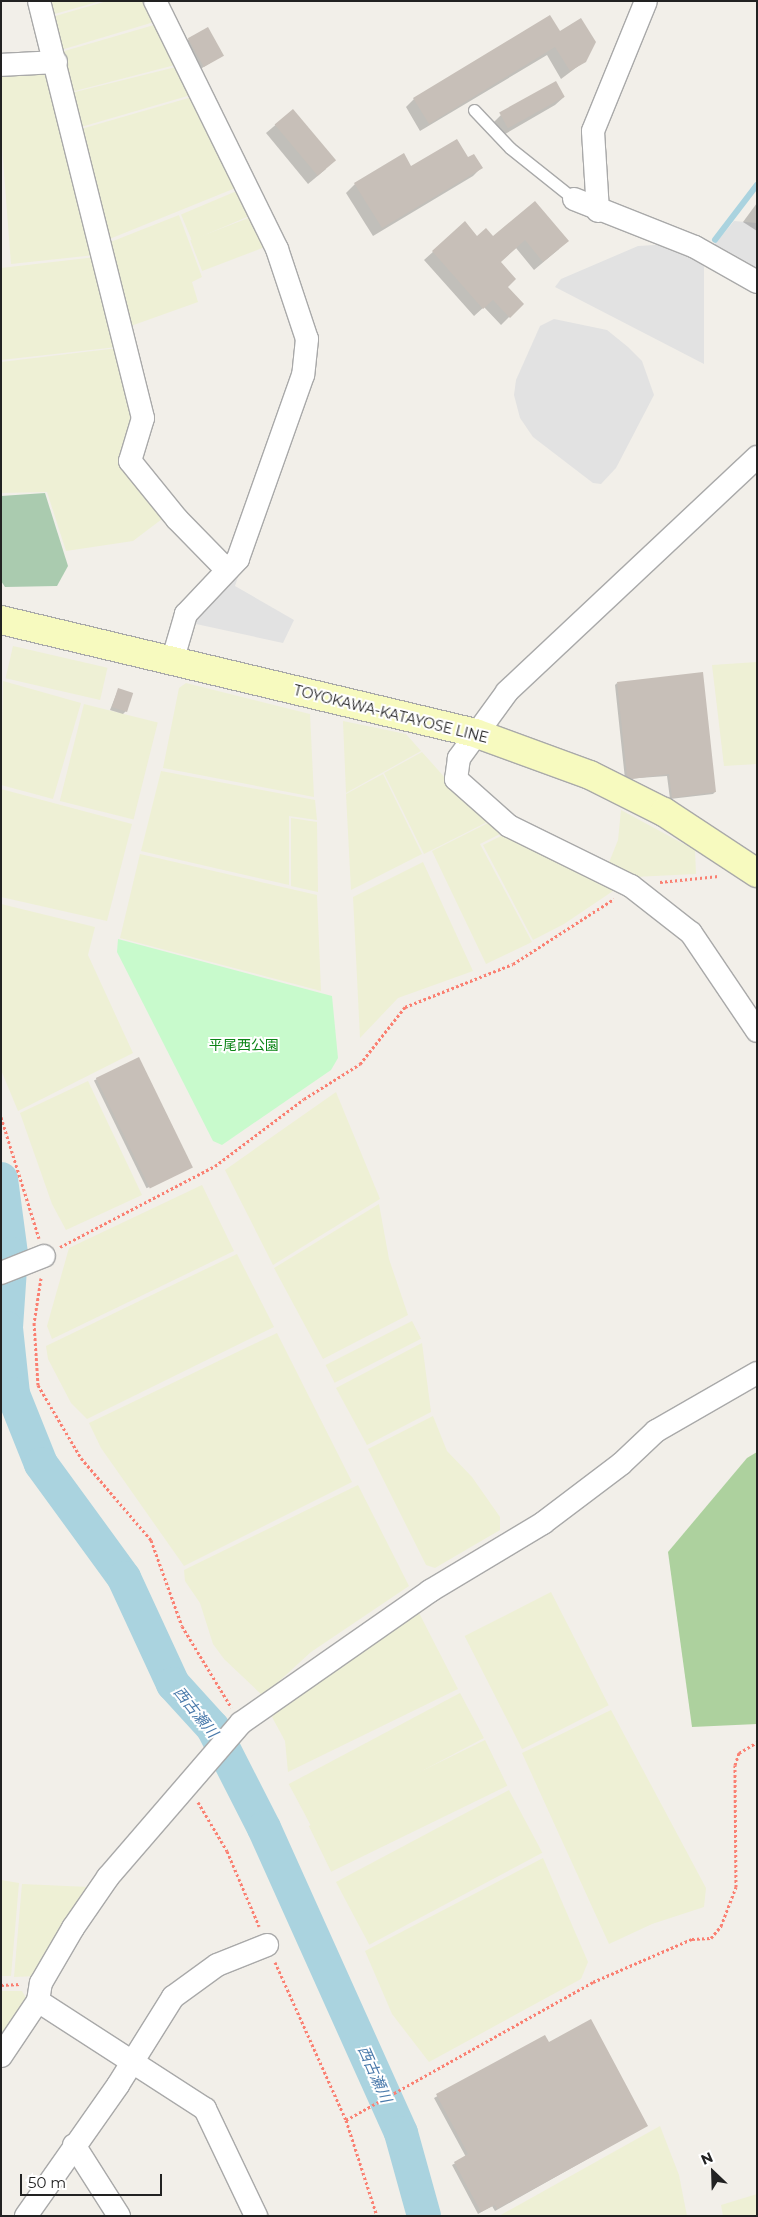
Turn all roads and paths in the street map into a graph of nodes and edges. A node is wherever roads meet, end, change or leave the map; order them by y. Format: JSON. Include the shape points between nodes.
{"nodes":[{"id":1,"x":40,"y":1,"type":"edge"},
{"id":2,"x":155,"y":1,"type":"edge"},
{"id":3,"x":646,"y":1,"type":"edge"},
{"id":4,"x":56,"y":62,"type":"junction"},
{"id":5,"x":1,"y":65,"type":"edge"},
{"id":6,"x":474,"y":110,"type":"dead end"},
{"id":7,"x":574,"y":199,"type":"joint"},
{"id":8,"x":598,"y":211,"type":"junction"},
{"id":9,"x":757,"y":282,"type":"edge"},
{"id":10,"x":757,"y":457,"type":"edge"},
{"id":11,"x":227,"y":570,"type":"junction"},
{"id":12,"x":1,"y":620,"type":"edge"},
{"id":13,"x":172,"y":662,"type":"junction"},
{"id":14,"x":476,"y":733,"type":"junction"},
{"id":15,"x":749,"y":867,"type":"edge"},
{"id":16,"x":631,"y":886,"type":"junction"},
{"id":17,"x":757,"y":1031,"type":"edge"},
{"id":18,"x":1,"y":1117,"type":"edge"},
{"id":19,"x":44,"y":1256,"type":"junction"},
{"id":20,"x":9,"y":1269,"type":"edge"},
{"id":21,"x":757,"y":1373,"type":"edge"},
{"id":22,"x":241,"y":1723,"type":"junction"},
{"id":23,"x":757,"y":1742,"type":"edge"},
{"id":24,"x":186,"y":1786,"type":"junction"},
{"id":25,"x":267,"y":1945,"type":"junction"},
{"id":26,"x":38,"y":2001,"type":"junction"},
{"id":27,"x":1,"y":2056,"type":"edge"},
{"id":28,"x":132,"y":2061,"type":"junction"},
{"id":29,"x":346,"y":2120,"type":"junction"},
{"id":30,"x":74,"y":2145,"type":"junction"},
{"id":31,"x":26,"y":2216,"type":"edge"},
{"id":32,"x":119,"y":2216,"type":"edge"},
{"id":33,"x":256,"y":2216,"type":"edge"},
{"id":34,"x":377,"y":2216,"type":"edge"}],
"edges":[{"from":1,"to":4,"type":"street"},
{"from":2,"to":11,"type":"street","via":[[277,249],[307,339],[303,375],[238,559]]},
{"from":3,"to":8,"type":"street","via":[[593,131]]},
{"from":4,"to":5,"type":"street"},
{"from":4,"to":11,"type":"street","via":[[143,418],[130,460],[176,519]]},
{"from":6,"to":7,"type":"lane","via":[[510,148]]},
{"from":7,"to":8,"type":"street"},
{"from":8,"to":9,"type":"street","via":[[695,247]]},
{"from":10,"to":14,"type":"street","via":[[507,692]]},
{"from":11,"to":13,"type":"street","via":[[186,614]]},
{"from":12,"to":13,"type":"main road","name":"TOYOKAWA-KATAYOSE LINE"},
{"from":13,"to":14,"type":"main road","name":"TOYOKAWA-KATAYOSE LINE"},
{"from":14,"to":15,"type":"main road","name":"TOYOKAWA-KATAYOSE LINE","via":[[590,775],[664,812]]},
{"from":14,"to":16,"type":"street","via":[[459,758],[456,778],[510,826]]},
{"from":15,"to":16,"type":"path","via":[[721,876]]},
{"from":16,"to":17,"type":"street","via":[[691,932]]},
{"from":16,"to":19,"type":"path","via":[[603,908],[513,964],[405,1007],[360,1064],[304,1099],[215,1166]]},
{"from":18,"to":19,"type":"path"},
{"from":19,"to":20,"type":"street"},
{"from":19,"to":22,"type":"path","via":[[34,1323],[38,1385],[81,1458],[151,1540],[182,1626]]},
{"from":21,"to":22,"type":"street","via":[[656,1431],[622,1464],[543,1523],[430,1591]]},
{"from":22,"to":24,"type":"street"},
{"from":23,"to":29,"type":"path","via":[[739,1753],[735,1765],[736,1887],[721,1926],[711,1938],[692,1939],[593,1982]]},
{"from":24,"to":25,"type":"path","via":[[228,1851]]},
{"from":24,"to":26,"type":"street","via":[[108,1877],[41,1983]]},
{"from":25,"to":28,"type":"street","via":[[217,1965],[173,1998]]},
{"from":25,"to":29,"type":"path"},
{"from":26,"to":27,"type":"street"},
{"from":26,"to":28,"type":"street"},
{"from":28,"to":30,"type":"street"},
{"from":28,"to":33,"type":"street","via":[[205,2109]]},
{"from":29,"to":34,"type":"path"},
{"from":30,"to":31,"type":"street"},
{"from":30,"to":32,"type":"street"}]}
